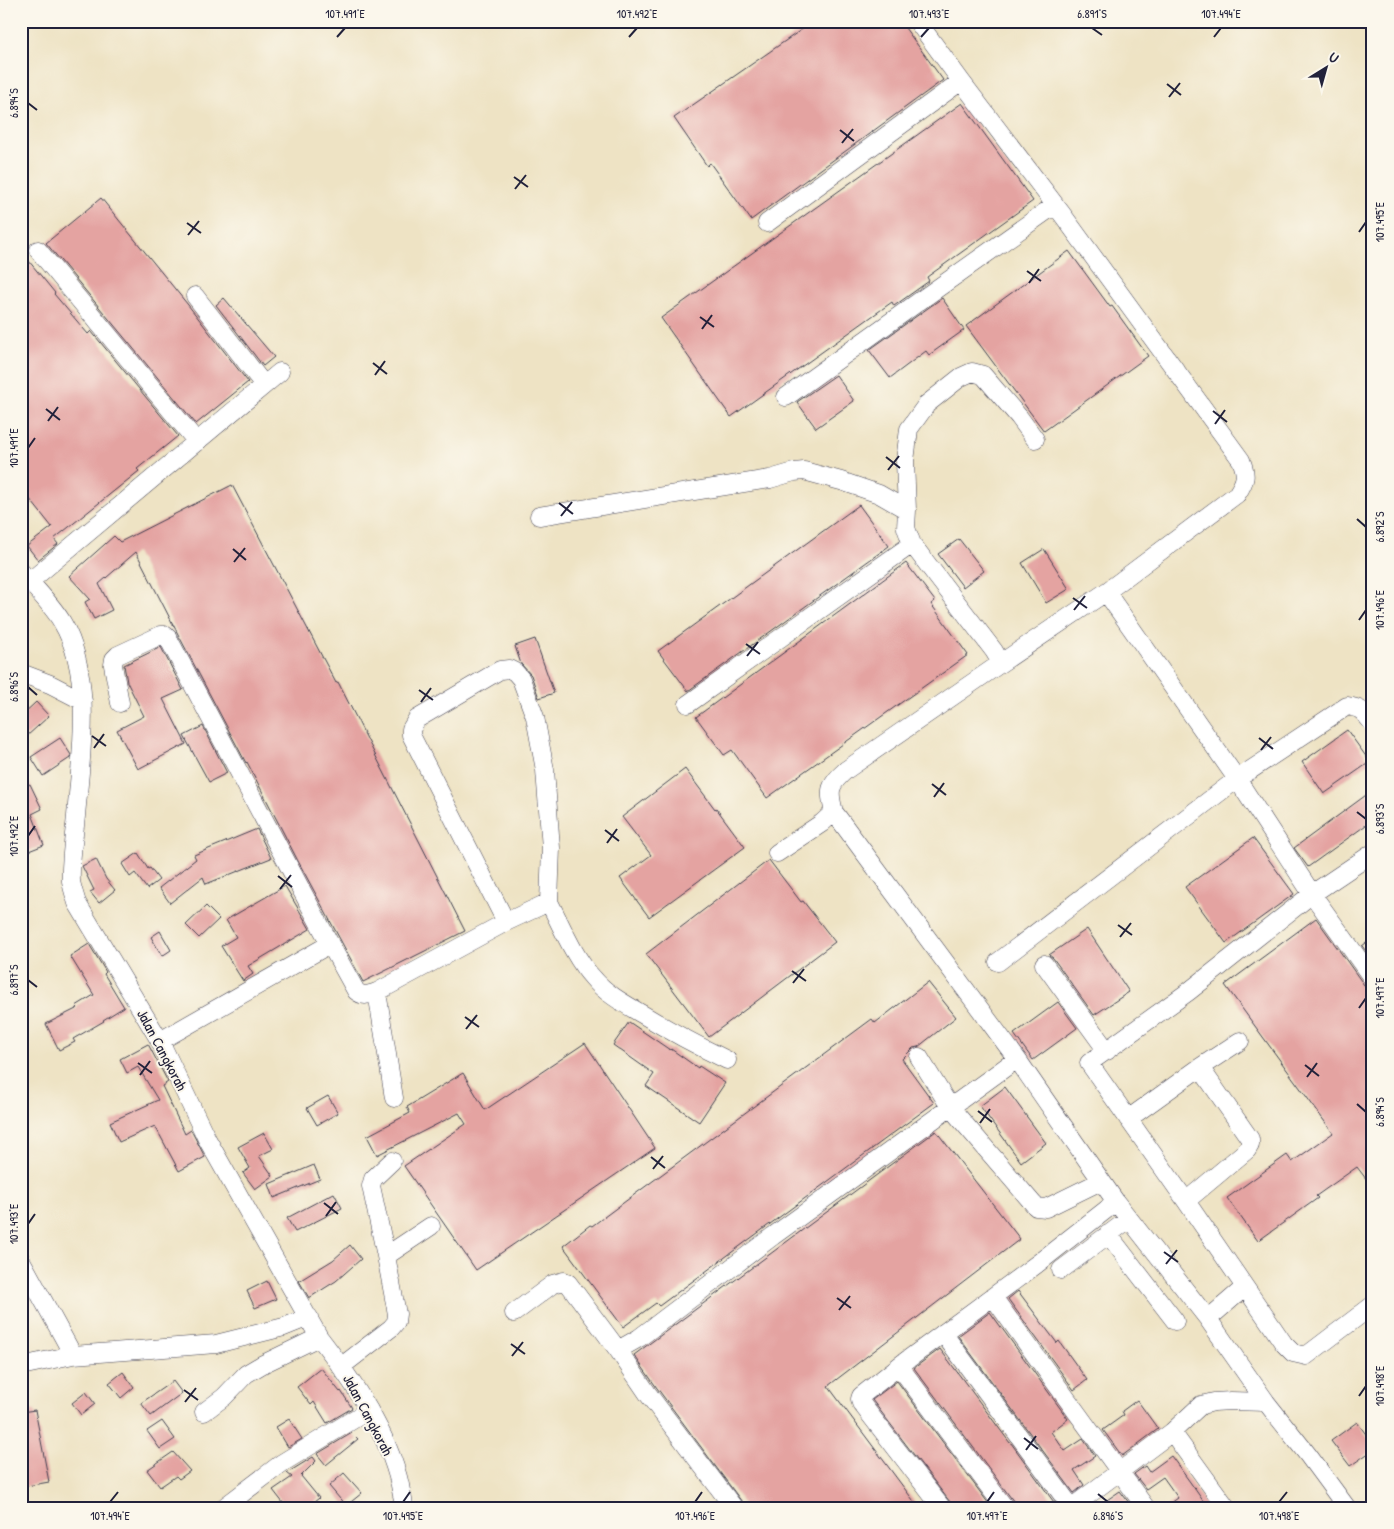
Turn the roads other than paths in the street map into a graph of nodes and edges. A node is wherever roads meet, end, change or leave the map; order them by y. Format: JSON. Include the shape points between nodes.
{"nodes":[{"id":1,"x":918,"y":21,"type":"edge"},
{"id":2,"x":961,"y":81,"type":"junction"},
{"id":3,"x":1055,"y":205,"type":"junction"},
{"id":4,"x":767,"y":223,"type":"dead end"},
{"id":5,"x":38,"y":250,"type":"dead end"},
{"id":6,"x":195,"y":296,"type":"dead end"},
{"id":7,"x":280,"y":372,"type":"dead end"},
{"id":8,"x":264,"y":385,"type":"junction"},
{"id":9,"x":786,"y":397,"type":"dead end"},
{"id":10,"x":1035,"y":439,"type":"dead end"},
{"id":11,"x":197,"y":442,"type":"junction"},
{"id":12,"x":907,"y":510,"type":"junction"},
{"id":13,"x":539,"y":516,"type":"dead end"},
{"id":14,"x":912,"y":544,"type":"junction"},
{"id":15,"x":25,"y":577,"type":"edge"},
{"id":16,"x":1106,"y":592,"type":"junction"},
{"id":17,"x":1001,"y":663,"type":"junction"},
{"id":18,"x":21,"y":673,"type":"edge"},
{"id":19,"x":83,"y":702,"type":"junction"},
{"id":20,"x":120,"y":703,"type":"dead end"},
{"id":21,"x":688,"y":704,"type":"dead end"},
{"id":22,"x":1373,"y":724,"type":"edge"},
{"id":23,"x":1236,"y":780,"type":"junction"},
{"id":24,"x":834,"y":812,"type":"junction"},
{"id":25,"x":777,"y":853,"type":"dead end"},
{"id":26,"x":1373,"y":853,"type":"edge"},
{"id":27,"x":1312,"y":894,"type":"junction"},
{"id":28,"x":549,"y":902,"type":"junction"},
{"id":29,"x":506,"y":922,"type":"junction"},
{"id":30,"x":330,"y":944,"type":"junction"},
{"id":31,"x":998,"y":962,"type":"dead end"},
{"id":32,"x":1044,"y":964,"type":"dead end"},
{"id":33,"x":1373,"y":979,"type":"edge"},
{"id":34,"x":377,"y":992,"type":"junction"},
{"id":35,"x":1240,"y":1040,"type":"dead end"},
{"id":36,"x":160,"y":1041,"type":"junction"},
{"id":37,"x":1107,"y":1051,"type":"junction"},
{"id":38,"x":919,"y":1057,"type":"dead end"},
{"id":39,"x":1017,"y":1059,"type":"junction"},
{"id":40,"x":727,"y":1060,"type":"dead end"},
{"id":41,"x":1199,"y":1068,"type":"junction"},
{"id":42,"x":394,"y":1098,"type":"dead end"},
{"id":43,"x":950,"y":1107,"type":"junction"},
{"id":44,"x":1128,"y":1119,"type":"junction"},
{"id":45,"x":392,"y":1161,"type":"dead end"},
{"id":46,"x":1101,"y":1181,"type":"junction"},
{"id":47,"x":1186,"y":1201,"type":"junction"},
{"id":48,"x":1116,"y":1202,"type":"junction"},
{"id":49,"x":1129,"y":1219,"type":"junction"},
{"id":50,"x":431,"y":1226,"type":"dead end"},
{"id":51,"x":1108,"y":1234,"type":"junction"},
{"id":52,"x":386,"y":1256,"type":"junction"},
{"id":53,"x":21,"y":1260,"type":"edge"},
{"id":54,"x":1061,"y":1270,"type":"dead end"},
{"id":55,"x":1245,"y":1287,"type":"junction"},
{"id":56,"x":993,"y":1296,"type":"junction"},
{"id":57,"x":1373,"y":1305,"type":"edge"},
{"id":58,"x":514,"y":1313,"type":"dead end"},
{"id":59,"x":309,"y":1317,"type":"junction"},
{"id":60,"x":1208,"y":1319,"type":"junction"},
{"id":61,"x":1175,"y":1321,"type":"dead end"},
{"id":62,"x":943,"y":1333,"type":"junction"},
{"id":63,"x":319,"y":1337,"type":"junction"},
{"id":64,"x":618,"y":1350,"type":"junction"},
{"id":65,"x":73,"y":1355,"type":"junction"},
{"id":66,"x":21,"y":1366,"type":"edge"},
{"id":67,"x":342,"y":1366,"type":"junction"},
{"id":68,"x":899,"y":1366,"type":"junction"},
{"id":69,"x":1266,"y":1402,"type":"junction"},
{"id":70,"x":369,"y":1410,"type":"junction"},
{"id":71,"x":204,"y":1412,"type":"dead end"},
{"id":72,"x":1172,"y":1432,"type":"junction"},
{"id":73,"x":1120,"y":1472,"type":"junction"},
{"id":74,"x":223,"y":1508,"type":"edge"},
{"id":75,"x":404,"y":1508,"type":"edge"},
{"id":76,"x":734,"y":1508,"type":"edge"},
{"id":77,"x":942,"y":1508,"type":"edge"},
{"id":78,"x":1005,"y":1508,"type":"edge"},
{"id":79,"x":1072,"y":1508,"type":"edge"},
{"id":80,"x":1146,"y":1508,"type":"edge"},
{"id":81,"x":1227,"y":1508,"type":"edge"},
{"id":82,"x":1347,"y":1508,"type":"edge"}],
"edges":[{"from":1,"to":2,"type":"street"},
{"from":2,"to":3,"type":"street"},
{"from":2,"to":4,"type":"street"},
{"from":3,"to":9,"type":"street"},
{"from":3,"to":16,"type":"street","via":[[1241,460],[1246,472],[1237,494]]},
{"from":5,"to":11,"type":"street"},
{"from":6,"to":8,"type":"street"},
{"from":7,"to":8,"type":"street"},
{"from":8,"to":11,"type":"street"},
{"from":10,"to":12,"type":"street","via":[[983,375],[972,372],[961,378],[926,404],[909,430],[905,461]]},
{"from":11,"to":15,"type":"street"},
{"from":12,"to":13,"type":"street","via":[[879,494],[804,471],[770,480]]},
{"from":12,"to":14,"type":"street","via":[[906,528]]},
{"from":14,"to":17,"type":"street"},
{"from":14,"to":21,"type":"street"},
{"from":15,"to":19,"type":"street","name":"Jalan Cangkorah","via":[[62,621],[71,639],[78,661]]},
{"from":16,"to":17,"type":"street"},
{"from":16,"to":23,"type":"street"},
{"from":17,"to":24,"type":"street","via":[[837,778],[831,786],[830,796]]},
{"from":18,"to":19,"type":"street"},
{"from":19,"to":36,"type":"street","name":"Jalan Cangkorah","via":[[71,882],[77,903]]},
{"from":20,"to":30,"type":"street","via":[[114,659],[166,635]]},
{"from":22,"to":23,"type":"street","via":[[1358,707],[1347,706]]},
{"from":23,"to":27,"type":"street"},
{"from":23,"to":31,"type":"street"},
{"from":24,"to":25,"type":"street"},
{"from":24,"to":39,"type":"street"},
{"from":26,"to":27,"type":"street"},
{"from":27,"to":33,"type":"street"},
{"from":27,"to":37,"type":"street"},
{"from":28,"to":29,"type":"street"},
{"from":28,"to":29,"type":"street","via":[[551,848],[545,770],[535,717],[520,678],[509,669],[500,670],[417,719],[411,735]]},
{"from":28,"to":40,"type":"street","via":[[580,961],[603,989],[678,1036]]},
{"from":29,"to":34,"type":"street"},
{"from":30,"to":34,"type":"street","via":[[356,991],[366,996]]},
{"from":30,"to":36,"type":"street"},
{"from":32,"to":37,"type":"street"},
{"from":34,"to":42,"type":"street"},
{"from":35,"to":41,"type":"street"},
{"from":36,"to":59,"type":"street","name":"Jalan Cangkorah","via":[[207,1139]]},
{"from":37,"to":44,"type":"street","via":[[1089,1064]]},
{"from":38,"to":43,"type":"street"},
{"from":39,"to":43,"type":"street"},
{"from":39,"to":46,"type":"street","via":[[1050,1096]]},
{"from":41,"to":44,"type":"street"},
{"from":41,"to":47,"type":"street","via":[[1250,1139],[1250,1145]]},
{"from":43,"to":46,"type":"street","via":[[1036,1207],[1046,1208]]},
{"from":43,"to":64,"type":"street","via":[[639,1338]]},
{"from":44,"to":47,"type":"street"},
{"from":45,"to":52,"type":"street","via":[[373,1179],[371,1186]]},
{"from":46,"to":48,"type":"street"},
{"from":47,"to":55,"type":"street"},
{"from":48,"to":49,"type":"street"},
{"from":48,"to":56,"type":"street"},
{"from":49,"to":51,"type":"street"},
{"from":49,"to":60,"type":"street"},
{"from":50,"to":52,"type":"street"},
{"from":51,"to":54,"type":"street"},
{"from":51,"to":61,"type":"street"},
{"from":52,"to":67,"type":"street","via":[[396,1322]]},
{"from":53,"to":65,"type":"street"},
{"from":55,"to":57,"type":"street","via":[[1293,1353],[1306,1356]]},
{"from":55,"to":60,"type":"street"},
{"from":56,"to":62,"type":"street"},
{"from":56,"to":73,"type":"street"},
{"from":58,"to":64,"type":"street","via":[[553,1284],[564,1281]]},
{"from":59,"to":63,"type":"street","name":"Jalan Cangkorah"},
{"from":59,"to":65,"type":"street","via":[[284,1327],[216,1344]]},
{"from":60,"to":69,"type":"street"},
{"from":62,"to":68,"type":"street"},
{"from":62,"to":79,"type":"street"},
{"from":63,"to":67,"type":"street","name":"Jalan Cangkorah"},
{"from":63,"to":71,"type":"street","via":[[246,1374]]},
{"from":64,"to":76,"type":"street"},
{"from":65,"to":66,"type":"street"},
{"from":67,"to":70,"type":"street","name":"Jalan Cangkorah"},
{"from":68,"to":77,"type":"street","via":[[863,1394],[861,1403]]},
{"from":68,"to":78,"type":"street"},
{"from":69,"to":72,"type":"street","via":[[1231,1401],[1201,1405]]},
{"from":69,"to":82,"type":"street"},
{"from":70,"to":74,"type":"street","via":[[282,1463]]},
{"from":70,"to":75,"type":"street","name":"Jalan Cangkorah","via":[[396,1466]]},
{"from":72,"to":73,"type":"street"},
{"from":72,"to":81,"type":"street"},
{"from":73,"to":79,"type":"street"},
{"from":73,"to":80,"type":"street"}]}
